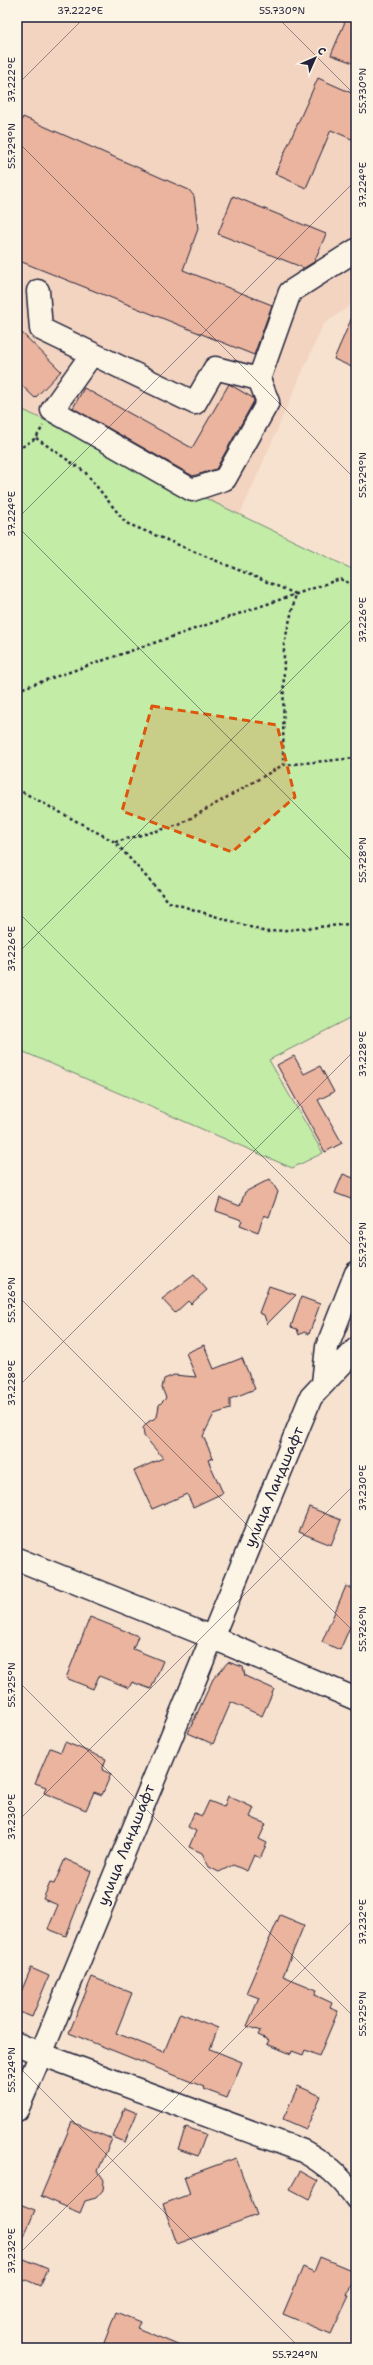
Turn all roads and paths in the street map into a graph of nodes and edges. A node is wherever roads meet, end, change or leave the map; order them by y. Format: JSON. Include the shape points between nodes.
{"nodes":[{"id":1,"x":356,"y":250,"type":"edge"},
{"id":2,"x":38,"y":291,"type":"dead end"},
{"id":3,"x":92,"y":354,"type":"junction"},
{"id":4,"x":259,"y":379,"type":"junction"},
{"id":5,"x":52,"y":410,"type":"junction"},
{"id":6,"x":36,"y":438,"type":"junction"},
{"id":7,"x":17,"y":445,"type":"edge"},
{"id":8,"x":20,"y":448,"type":"junction"},
{"id":9,"x":17,"y":450,"type":"edge"},
{"id":10,"x":356,"y":586,"type":"edge"},
{"id":11,"x":296,"y":594,"type":"junction"},
{"id":12,"x":17,"y":690,"type":"edge"},
{"id":13,"x":356,"y":758,"type":"edge"},
{"id":14,"x":283,"y":765,"type":"junction"},
{"id":15,"x":17,"y":789,"type":"edge"},
{"id":16,"x":115,"y":842,"type":"junction"},
{"id":17,"x":356,"y":921,"type":"edge"},
{"id":18,"x":356,"y":1273,"type":"edge"},
{"id":19,"x":356,"y":1349,"type":"edge"},
{"id":20,"x":323,"y":1383,"type":"junction"},
{"id":21,"x":17,"y":1560,"type":"edge"},
{"id":22,"x":211,"y":1637,"type":"junction"},
{"id":23,"x":356,"y":1699,"type":"edge"},
{"id":24,"x":17,"y":2044,"type":"edge"},
{"id":25,"x":41,"y":2054,"type":"junction"},
{"id":26,"x":17,"y":2110,"type":"edge"},
{"id":27,"x":356,"y":2198,"type":"edge"}],
"edges":[{"from":1,"to":4,"type":"street","via":[[290,292]]},
{"from":2,"to":3,"type":"street","via":[[41,329]]},
{"from":3,"to":4,"type":"street","via":[[195,404],[215,368]]},
{"from":3,"to":5,"type":"street"},
{"from":4,"to":5,"type":"street","via":[[268,402],[225,478],[192,490]]},
{"from":5,"to":6,"type":"path"},
{"from":6,"to":8,"type":"path"},
{"from":6,"to":11,"type":"path","via":[[85,472],[126,523]]},
{"from":7,"to":8,"type":"path"},
{"from":8,"to":9,"type":"path"},
{"from":10,"to":11,"type":"path","via":[[340,579]]},
{"from":11,"to":12,"type":"path"},
{"from":11,"to":14,"type":"path","via":[[284,644]]},
{"from":13,"to":14,"type":"path"},
{"from":14,"to":16,"type":"path","via":[[179,825]]},
{"from":15,"to":16,"type":"path"},
{"from":16,"to":17,"type":"path","via":[[169,902],[266,932],[350,924]]},
{"from":18,"to":20,"type":"street","via":[[327,1347]]},
{"from":19,"to":20,"type":"street","name":"улица Ландшафт"},
{"from":20,"to":22,"type":"street","name":"улица Ландшафт","via":[[311,1397]]},
{"from":21,"to":22,"type":"street"},
{"from":22,"to":23,"type":"street"},
{"from":22,"to":25,"type":"street","name":"улица Ландшафт"},
{"from":24,"to":25,"type":"street"},
{"from":25,"to":26,"type":"street","name":"улица Ландшафт"},
{"from":25,"to":27,"type":"street","via":[[302,2151],[322,2161]]}]}
